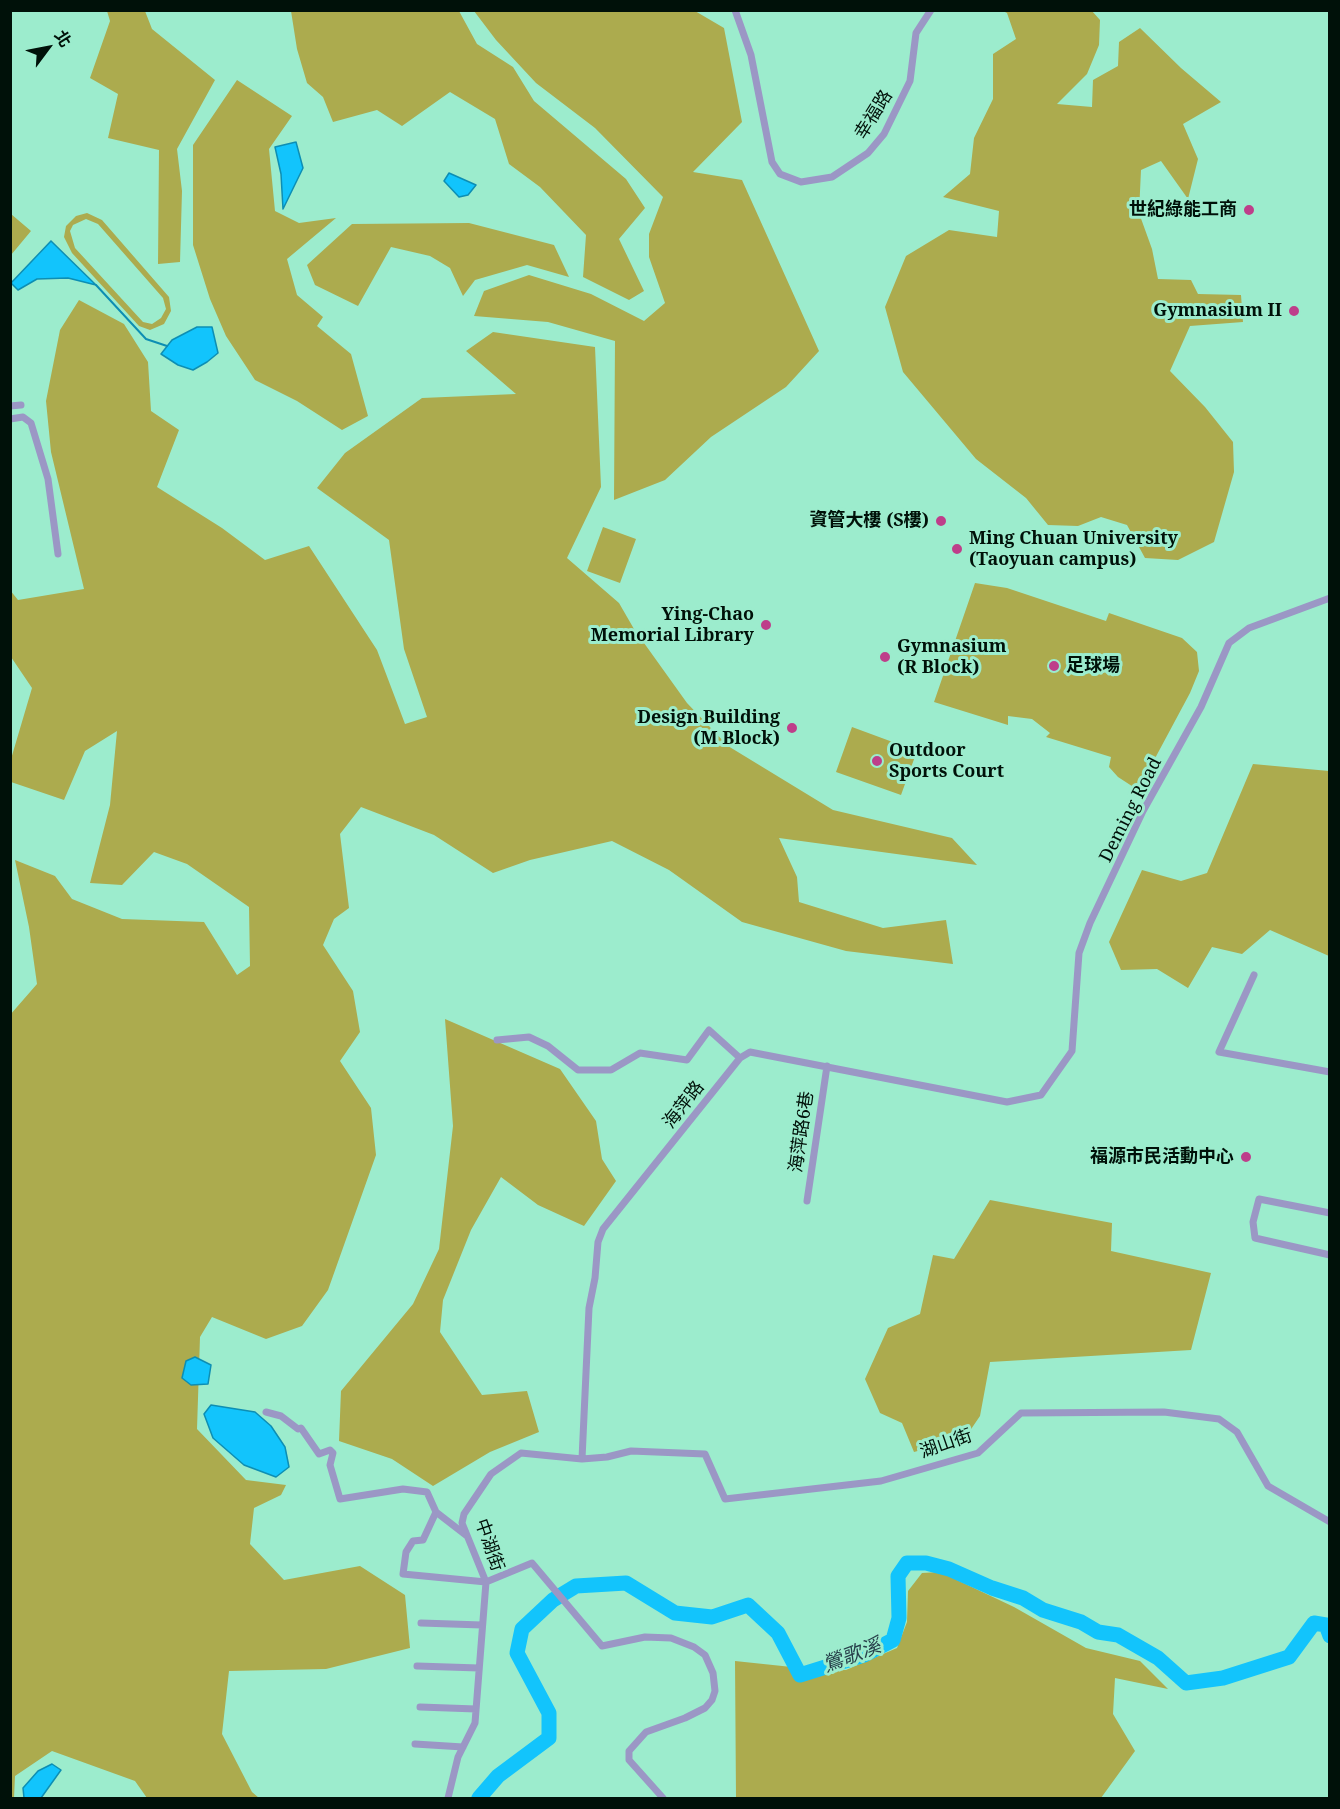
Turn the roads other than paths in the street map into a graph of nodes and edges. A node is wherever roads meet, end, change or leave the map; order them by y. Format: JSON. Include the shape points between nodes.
{"nodes":[{"id":1,"x":735,"y":10,"type":"edge"},
{"id":2,"x":931,"y":10,"type":"edge"},
{"id":3,"x":21,"y":405,"type":"dead end"},
{"id":4,"x":10,"y":406,"type":"edge"},
{"id":5,"x":10,"y":418,"type":"edge"},
{"id":6,"x":58,"y":554,"type":"dead end"},
{"id":7,"x":1329,"y":598,"type":"edge"},
{"id":8,"x":1254,"y":975,"type":"dead end"},
{"id":9,"x":497,"y":1040,"type":"dead end"},
{"id":10,"x":740,"y":1058,"type":"junction"},
{"id":11,"x":827,"y":1066,"type":"junction"},
{"id":12,"x":1329,"y":1072,"type":"edge"},
{"id":13,"x":807,"y":1201,"type":"dead end"},
{"id":14,"x":1329,"y":1213,"type":"edge"},
{"id":15,"x":1329,"y":1255,"type":"edge"},
{"id":16,"x":266,"y":1412,"type":"dead end"},
{"id":17,"x":582,"y":1459,"type":"junction"},
{"id":18,"x":436,"y":1512,"type":"junction"},
{"id":19,"x":1329,"y":1522,"type":"edge"},
{"id":20,"x":467,"y":1536,"type":"junction"},
{"id":21,"x":486,"y":1582,"type":"junction"},
{"id":22,"x":421,"y":1623,"type":"dead end"},
{"id":23,"x":482,"y":1624,"type":"junction"},
{"id":24,"x":417,"y":1666,"type":"dead end"},
{"id":25,"x":479,"y":1668,"type":"junction"},
{"id":26,"x":420,"y":1707,"type":"dead end"},
{"id":27,"x":476,"y":1709,"type":"junction"},
{"id":28,"x":415,"y":1744,"type":"dead end"},
{"id":29,"x":463,"y":1747,"type":"junction"},
{"id":30,"x":448,"y":1798,"type":"edge"},
{"id":31,"x":663,"y":1798,"type":"edge"}],
"edges":[{"from":1,"to":2,"type":"street","name":"幸福路","via":[[751,55],[772,162],[780,174],[801,182],[832,177],[868,153],[884,134],[910,81],[915,33]]},
{"from":3,"to":4,"type":"street"},
{"from":5,"to":6,"type":"street","via":[[23,417],[31,423],[48,479]]},
{"from":7,"to":11,"type":"street","name":"Deming Road","via":[[1249,628],[1229,644],[1201,707],[1143,811],[1090,923],[1079,953],[1072,1051],[1041,1095],[1007,1102]]},
{"from":8,"to":12,"type":"street","via":[[1219,1052]]},
{"from":9,"to":10,"type":"street","via":[[529,1037],[548,1046],[578,1070],[611,1070],[640,1053],[687,1060],[709,1030]]},
{"from":10,"to":11,"type":"street","via":[[750,1052]]},
{"from":10,"to":17,"type":"street","name":"海萍路","via":[[600,1236],[589,1308]]},
{"from":11,"to":13,"type":"street","name":"海萍路6巷"},
{"from":14,"to":15,"type":"street","via":[[1259,1199],[1253,1222],[1255,1238]]},
{"from":16,"to":18,"type":"street","via":[[301,1428],[320,1454],[330,1450],[333,1453],[330,1465],[340,1499],[403,1489],[427,1492]]},
{"from":17,"to":19,"type":"street","name":"湖山街","via":[[631,1451],[705,1454],[725,1499],[881,1481],[978,1453],[1021,1413],[1164,1412],[1219,1419],[1237,1432],[1268,1486]]},
{"from":17,"to":20,"type":"street","name":"中湖街","via":[[521,1454],[504,1463],[491,1474],[464,1514],[462,1523]]},
{"from":18,"to":20,"type":"street"},
{"from":18,"to":21,"type":"street","via":[[423,1540],[413,1541],[406,1552],[403,1574]]},
{"from":20,"to":21,"type":"street","name":"中湖街"},
{"from":21,"to":23,"type":"street","name":"中湖街"},
{"from":21,"to":31,"type":"street","via":[[532,1563],[602,1646],[645,1637],[671,1638],[705,1655],[713,1673],[712,1700],[685,1718],[646,1732],[629,1751],[629,1760]]},
{"from":22,"to":23,"type":"street"},
{"from":23,"to":25,"type":"street","name":"中湖街"},
{"from":24,"to":25,"type":"street"},
{"from":25,"to":27,"type":"street","name":"中湖街"},
{"from":26,"to":27,"type":"street"},
{"from":27,"to":29,"type":"street","name":"中湖街","via":[[475,1723]]},
{"from":28,"to":29,"type":"street"},
{"from":29,"to":30,"type":"street","name":"中湖街"}]}
